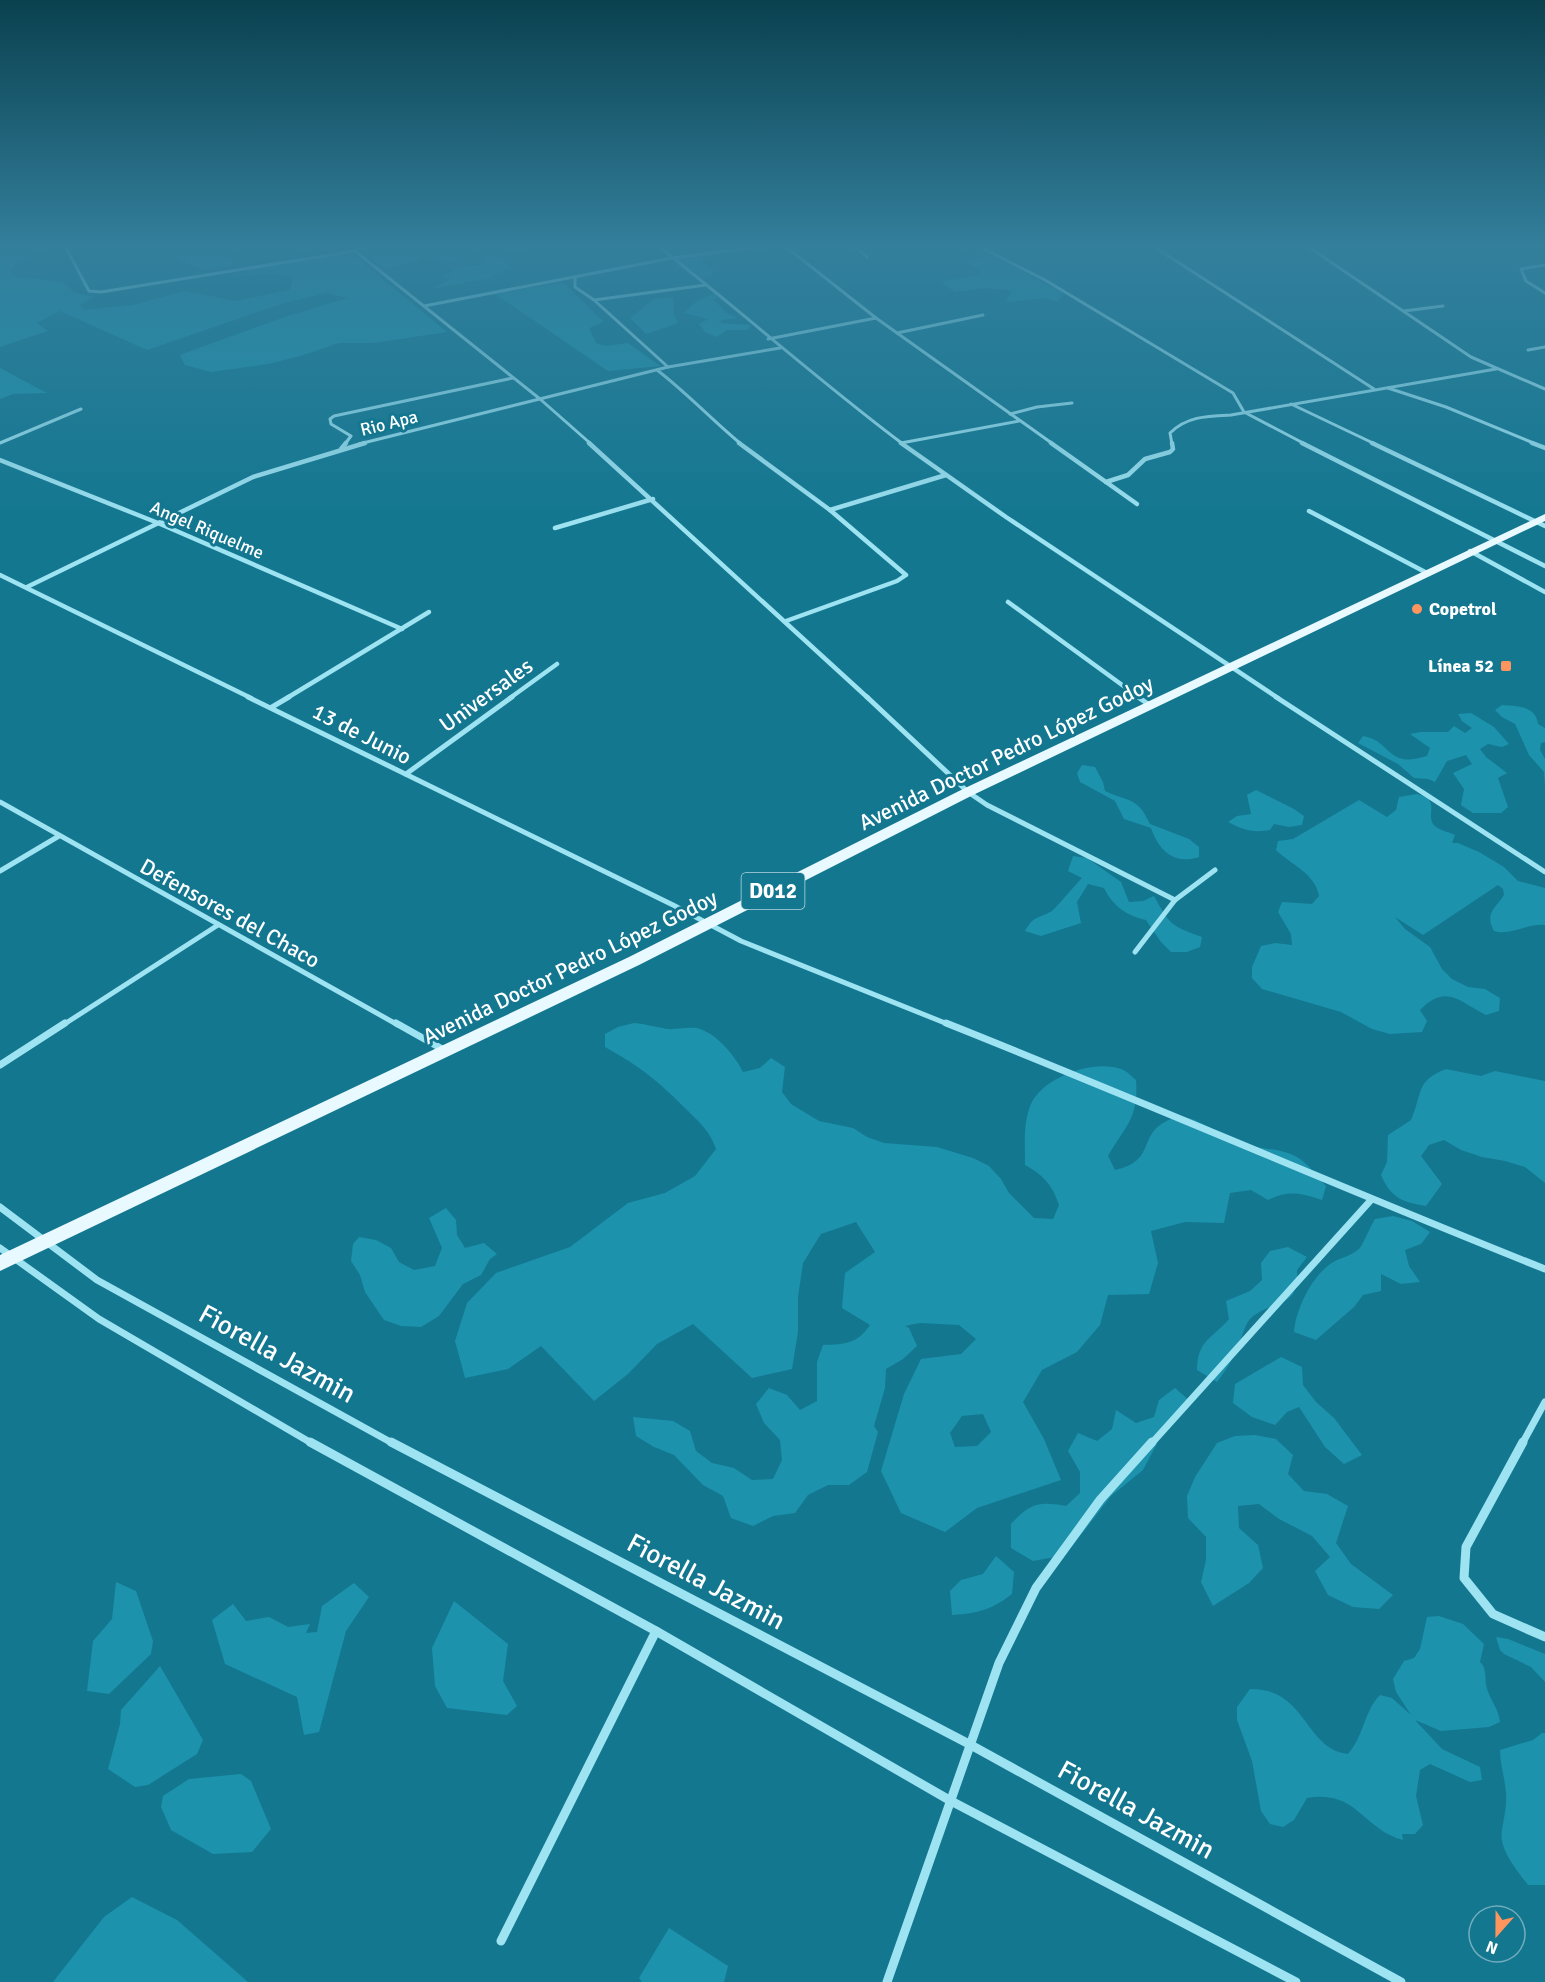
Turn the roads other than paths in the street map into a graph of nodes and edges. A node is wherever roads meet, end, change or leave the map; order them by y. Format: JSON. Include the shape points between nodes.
{"nodes":[{"id":1,"x":464,"y":338,"type":"edge"},
{"id":2,"x":637,"y":338,"type":"edge"},
{"id":3,"x":905,"y":338,"type":"edge"},
{"id":4,"x":1142,"y":338,"type":"edge"},
{"id":5,"x":1296,"y":338,"type":"edge"},
{"id":6,"x":1444,"y":338,"type":"edge"},
{"id":7,"x":768,"y":339,"type":"edge"},
{"id":8,"x":1545,"y":347,"type":"edge"},
{"id":9,"x":780,"y":348,"type":"junction"},
{"id":10,"x":1528,"y":350,"type":"dead end"},
{"id":11,"x":668,"y":367,"type":"junction"},
{"id":12,"x":1496,"y":369,"type":"junction"},
{"id":13,"x":657,"y":370,"type":"junction"},
{"id":14,"x":513,"y":378,"type":"junction"},
{"id":15,"x":1388,"y":387,"type":"junction"},
{"id":16,"x":1545,"y":389,"type":"edge"},
{"id":17,"x":1375,"y":390,"type":"junction"},
{"id":18,"x":540,"y":399,"type":"junction"},
{"id":19,"x":1072,"y":403,"type":"dead end"},
{"id":20,"x":1291,"y":404,"type":"junction"},
{"id":21,"x":81,"y":409,"type":"dead end"},
{"id":22,"x":1244,"y":412,"type":"junction"},
{"id":23,"x":1010,"y":414,"type":"junction"},
{"id":24,"x":1019,"y":421,"type":"junction"},
{"id":25,"x":0,"y":443,"type":"edge"},
{"id":26,"x":901,"y":443,"type":"junction"},
{"id":27,"x":1545,"y":448,"type":"edge"},
{"id":28,"x":340,"y":449,"type":"junction"},
{"id":29,"x":0,"y":460,"type":"edge"},
{"id":30,"x":946,"y":474,"type":"junction"},
{"id":31,"x":1106,"y":482,"type":"junction"},
{"id":32,"x":653,"y":499,"type":"junction"},
{"id":33,"x":1137,"y":504,"type":"dead end"},
{"id":34,"x":830,"y":510,"type":"junction"},
{"id":35,"x":1309,"y":511,"type":"dead end"},
{"id":36,"x":1542,"y":521,"type":"edge"},
{"id":37,"x":158,"y":523,"type":"junction"},
{"id":38,"x":555,"y":528,"type":"dead end"},
{"id":39,"x":1496,"y":540,"type":"junction"},
{"id":40,"x":1470,"y":551,"type":"junction"},
{"id":41,"x":1545,"y":566,"type":"edge"},
{"id":42,"x":1427,"y":573,"type":"junction"},
{"id":43,"x":0,"y":575,"type":"edge"},
{"id":44,"x":27,"y":587,"type":"junction"},
{"id":45,"x":1545,"y":592,"type":"edge"},
{"id":46,"x":1008,"y":602,"type":"dead end"},
{"id":47,"x":429,"y":612,"type":"dead end"},
{"id":48,"x":786,"y":621,"type":"junction"},
{"id":49,"x":402,"y":629,"type":"junction"},
{"id":50,"x":557,"y":664,"type":"dead end"},
{"id":51,"x":1232,"y":668,"type":"junction"},
{"id":52,"x":1151,"y":706,"type":"junction"},
{"id":53,"x":272,"y":707,"type":"junction"},
{"id":54,"x":406,"y":774,"type":"junction"},
{"id":55,"x":968,"y":792,"type":"junction"},
{"id":56,"x":0,"y":802,"type":"edge"},
{"id":57,"x":59,"y":836,"type":"junction"},
{"id":58,"x":1215,"y":870,"type":"dead end"},
{"id":59,"x":0,"y":871,"type":"edge"},
{"id":60,"x":1545,"y":872,"type":"edge"},
{"id":61,"x":1175,"y":900,"type":"junction"},
{"id":62,"x":708,"y":924,"type":"junction"},
{"id":63,"x":218,"y":926,"type":"junction"},
{"id":64,"x":1135,"y":952,"type":"dead end"},
{"id":65,"x":444,"y":1050,"type":"junction"},
{"id":66,"x":0,"y":1065,"type":"edge"},
{"id":67,"x":1371,"y":1200,"type":"junction"},
{"id":68,"x":0,"y":1207,"type":"edge"},
{"id":69,"x":46,"y":1241,"type":"junction"},
{"id":70,"x":4,"y":1256,"type":"edge"},
{"id":71,"x":1545,"y":1269,"type":"edge"},
{"id":72,"x":1545,"y":1402,"type":"edge"},
{"id":73,"x":656,"y":1631,"type":"junction"},
{"id":74,"x":1545,"y":1637,"type":"edge"},
{"id":75,"x":969,"y":1744,"type":"junction"},
{"id":76,"x":951,"y":1801,"type":"junction"},
{"id":77,"x":501,"y":1941,"type":"dead end"},
{"id":78,"x":887,"y":1982,"type":"edge"},
{"id":79,"x":1296,"y":1982,"type":"edge"},
{"id":80,"x":1401,"y":1982,"type":"edge"}],
"edges":[{"from":1,"to":14,"type":"street"},
{"from":2,"to":11,"type":"street"},
{"from":3,"to":23,"type":"street"},
{"from":4,"to":22,"type":"street","via":[[1233,393]]},
{"from":5,"to":17,"type":"street"},
{"from":6,"to":12,"type":"street"},
{"from":7,"to":9,"type":"street"},
{"from":8,"to":10,"type":"street"},
{"from":9,"to":11,"type":"street","name":"Rio Apa"},
{"from":9,"to":26,"type":"street"},
{"from":11,"to":13,"type":"street","name":"Rio Apa"},
{"from":12,"to":15,"type":"street"},
{"from":12,"to":16,"type":"street"},
{"from":13,"to":18,"type":"street","name":"Rio Apa"},
{"from":13,"to":34,"type":"street","via":[[741,444]]},
{"from":14,"to":18,"type":"street"},
{"from":14,"to":28,"type":"street","via":[[334,416],[331,424],[351,436]]},
{"from":15,"to":17,"type":"street"},
{"from":15,"to":27,"type":"street"},
{"from":17,"to":20,"type":"street"},
{"from":18,"to":28,"type":"street","name":"Rio Apa"},
{"from":18,"to":32,"type":"street"},
{"from":19,"to":23,"type":"street"},
{"from":20,"to":22,"type":"street"},
{"from":20,"to":36,"type":"street"},
{"from":21,"to":25,"type":"street"},
{"from":22,"to":31,"type":"street","via":[[1188,419],[1176,425],[1170,433],[1170,452],[1145,459],[1128,475]]},
{"from":22,"to":39,"type":"street"},
{"from":23,"to":24,"type":"street"},
{"from":24,"to":26,"type":"street"},
{"from":24,"to":31,"type":"street"},
{"from":26,"to":30,"type":"street"},
{"from":28,"to":37,"type":"street","name":"Rio Apa","via":[[253,477]]},
{"from":29,"to":37,"type":"street","name":"Angel Riquelme"},
{"from":30,"to":34,"type":"street"},
{"from":30,"to":51,"type":"street"},
{"from":31,"to":33,"type":"street"},
{"from":32,"to":38,"type":"street"},
{"from":32,"to":48,"type":"street"},
{"from":34,"to":48,"type":"street","via":[[906,575]]},
{"from":35,"to":42,"type":"street"},
{"from":36,"to":39,"type":"main road","name":"Avenida Doctor Pedro López Godoy","number":"D012"},
{"from":37,"to":44,"type":"street","name":"Rio Apa"},
{"from":37,"to":49,"type":"street","name":"Angel Riquelme"},
{"from":39,"to":40,"type":"main road","name":"Avenida Doctor Pedro López Godoy","number":"D012"},
{"from":39,"to":41,"type":"street"},
{"from":40,"to":42,"type":"main road","name":"Avenida Doctor Pedro López Godoy","number":"D012"},
{"from":40,"to":45,"type":"street"},
{"from":42,"to":51,"type":"main road","name":"Avenida Doctor Pedro López Godoy","number":"D012"},
{"from":43,"to":44,"type":"street","name":"13 de Junio"},
{"from":44,"to":53,"type":"street","name":"13 de Junio"},
{"from":46,"to":52,"type":"street"},
{"from":47,"to":49,"type":"street"},
{"from":48,"to":55,"type":"street"},
{"from":49,"to":53,"type":"street"},
{"from":50,"to":54,"type":"street","name":"Universales"},
{"from":51,"to":52,"type":"main road","name":"Avenida Doctor Pedro López Godoy","number":"D012"},
{"from":51,"to":60,"type":"street"},
{"from":52,"to":55,"type":"main road","name":"Avenida Doctor Pedro López Godoy","number":"D012"},
{"from":53,"to":54,"type":"street","name":"13 de Junio"},
{"from":54,"to":62,"type":"street","name":"13 de Junio"},
{"from":55,"to":61,"type":"street"},
{"from":55,"to":62,"type":"main road","name":"Avenida Doctor Pedro López Godoy","number":"D012"},
{"from":56,"to":57,"type":"street","name":"Defensores del Chaco"},
{"from":57,"to":59,"type":"street"},
{"from":57,"to":63,"type":"street","name":"Defensores del Chaco"},
{"from":58,"to":61,"type":"street"},
{"from":61,"to":64,"type":"street"},
{"from":62,"to":65,"type":"main road","name":"Avenida Doctor Pedro López Godoy","number":"D012"},
{"from":62,"to":67,"type":"street","name":"13 de Junio","via":[[741,941],[1146,1103]]},
{"from":63,"to":65,"type":"street","name":"Defensores del Chaco"},
{"from":63,"to":66,"type":"street"},
{"from":65,"to":69,"type":"main road","name":"Avenida Doctor Pedro López Godoy","number":"D012"},
{"from":67,"to":71,"type":"street","name":"13 de Junio"},
{"from":67,"to":75,"type":"street","via":[[1100,1500],[1035,1588],[999,1663]]},
{"from":68,"to":69,"type":"street","name":"Fiorella Jazmin"},
{"from":69,"to":70,"type":"main road","name":"Avenida Doctor Pedro López Godoy","number":"D012"},
{"from":69,"to":75,"type":"street","name":"Fiorella Jazmin","via":[[97,1280],[368,1431]]},
{"from":70,"to":73,"type":"street","via":[[149,1350]]},
{"from":72,"to":74,"type":"street","via":[[1466,1547],[1464,1578],[1492,1614]]},
{"from":73,"to":76,"type":"street"},
{"from":73,"to":77,"type":"street"},
{"from":75,"to":76,"type":"street"},
{"from":75,"to":80,"type":"street","name":"Fiorella Jazmin"},
{"from":76,"to":78,"type":"street"},
{"from":76,"to":79,"type":"street"}]}
